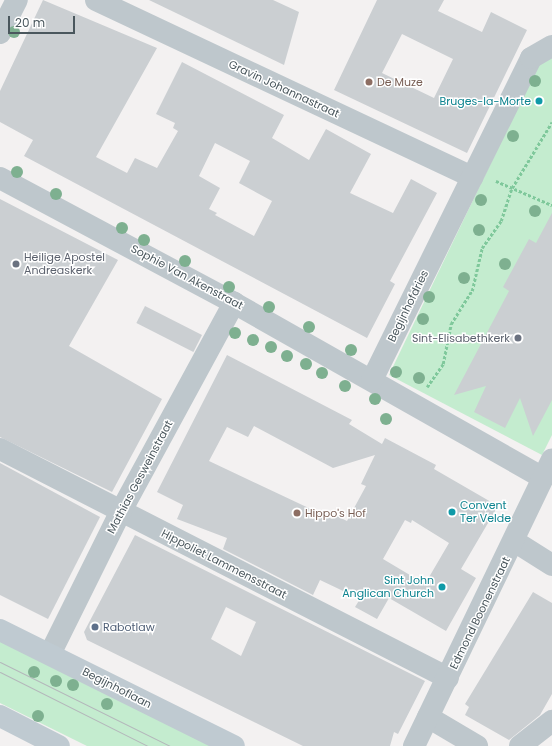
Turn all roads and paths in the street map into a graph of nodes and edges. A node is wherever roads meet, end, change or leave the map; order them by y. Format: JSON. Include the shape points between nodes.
{"nodes":[{"id":1,"x":17,"y":0,"type":"edge"},
{"id":2,"x":96,"y":0,"type":"edge"},
{"id":3,"x":0,"y":33,"type":"edge"},
{"id":4,"x":552,"y":46,"type":"edge"},
{"id":5,"x":552,"y":122,"type":"edge"},
{"id":6,"x":472,"y":177,"type":"junction"},
{"id":7,"x":0,"y":178,"type":"edge"},
{"id":8,"x":512,"y":188,"type":"junction"},
{"id":9,"x":552,"y":205,"type":"edge"},
{"id":10,"x":234,"y":303,"type":"junction"},
{"id":11,"x":372,"y":380,"type":"junction"},
{"id":12,"x":414,"y":405,"type":"junction"},
{"id":13,"x":0,"y":449,"type":"edge"},
{"id":14,"x":548,"y":469,"type":"edge"},
{"id":15,"x":121,"y":512,"type":"junction"},
{"id":16,"x":514,"y":541,"type":"junction"},
{"id":17,"x":552,"y":565,"type":"edge"},
{"id":18,"x":0,"y":630,"type":"edge"},
{"id":19,"x":50,"y":654,"type":"junction"},
{"id":20,"x":448,"y":678,"type":"junction"},
{"id":21,"x":0,"y":716,"type":"edge"},
{"id":22,"x":428,"y":718,"type":"junction"},
{"id":23,"x":552,"y":721,"type":"edge"},
{"id":24,"x":59,"y":746,"type":"edge"},
{"id":25,"x":234,"y":746,"type":"edge"},
{"id":26,"x":414,"y":746,"type":"edge"},
{"id":27,"x":477,"y":746,"type":"edge"},
{"id":28,"x":520,"y":746,"type":"edge"}],
"edges":[{"from":1,"to":3,"type":"street"},
{"from":2,"to":6,"type":"street","name":"Gravin Johannastraat"},
{"from":4,"to":6,"type":"street","name":"Begijnhofdries","via":[[531,58]]},
{"from":5,"to":8,"type":"path"},
{"from":6,"to":8,"type":"path","via":[[493,180]]},
{"from":6,"to":11,"type":"street","name":"Begijnhofdries"},
{"from":7,"to":10,"type":"street","name":"Sophie Van Akenstraat"},
{"from":8,"to":9,"type":"path"},
{"from":8,"to":12,"type":"path","via":[[501,220],[482,248],[472,291],[451,324],[443,364]]},
{"from":10,"to":11,"type":"street","name":"Sophie Van Akenstraat"},
{"from":10,"to":15,"type":"street","name":"Mathias Gesweinstraat"},
{"from":11,"to":12,"type":"street"},
{"from":12,"to":14,"type":"street"},
{"from":13,"to":15,"type":"street","name":"Hippoliet Lammensstraat"},
{"from":14,"to":16,"type":"street","name":"Edmond Boonenstraat"},
{"from":15,"to":19,"type":"street","name":"Mathias Gesweinstraat"},
{"from":15,"to":20,"type":"street","name":"Hippoliet Lammensstraat"},
{"from":16,"to":17,"type":"street"},
{"from":16,"to":20,"type":"street","name":"Edmond Boonenstraat"},
{"from":18,"to":19,"type":"main road","name":"Begijnhoflaan"},
{"from":19,"to":25,"type":"main road","name":"Begijnhoflaan"},
{"from":20,"to":22,"type":"street","name":"Edmond Boonenstraat"},
{"from":21,"to":24,"type":"main road"},
{"from":22,"to":26,"type":"street","name":"Edmond Boonenstraat"},
{"from":22,"to":27,"type":"street"},
{"from":23,"to":28,"type":"street"}]}
